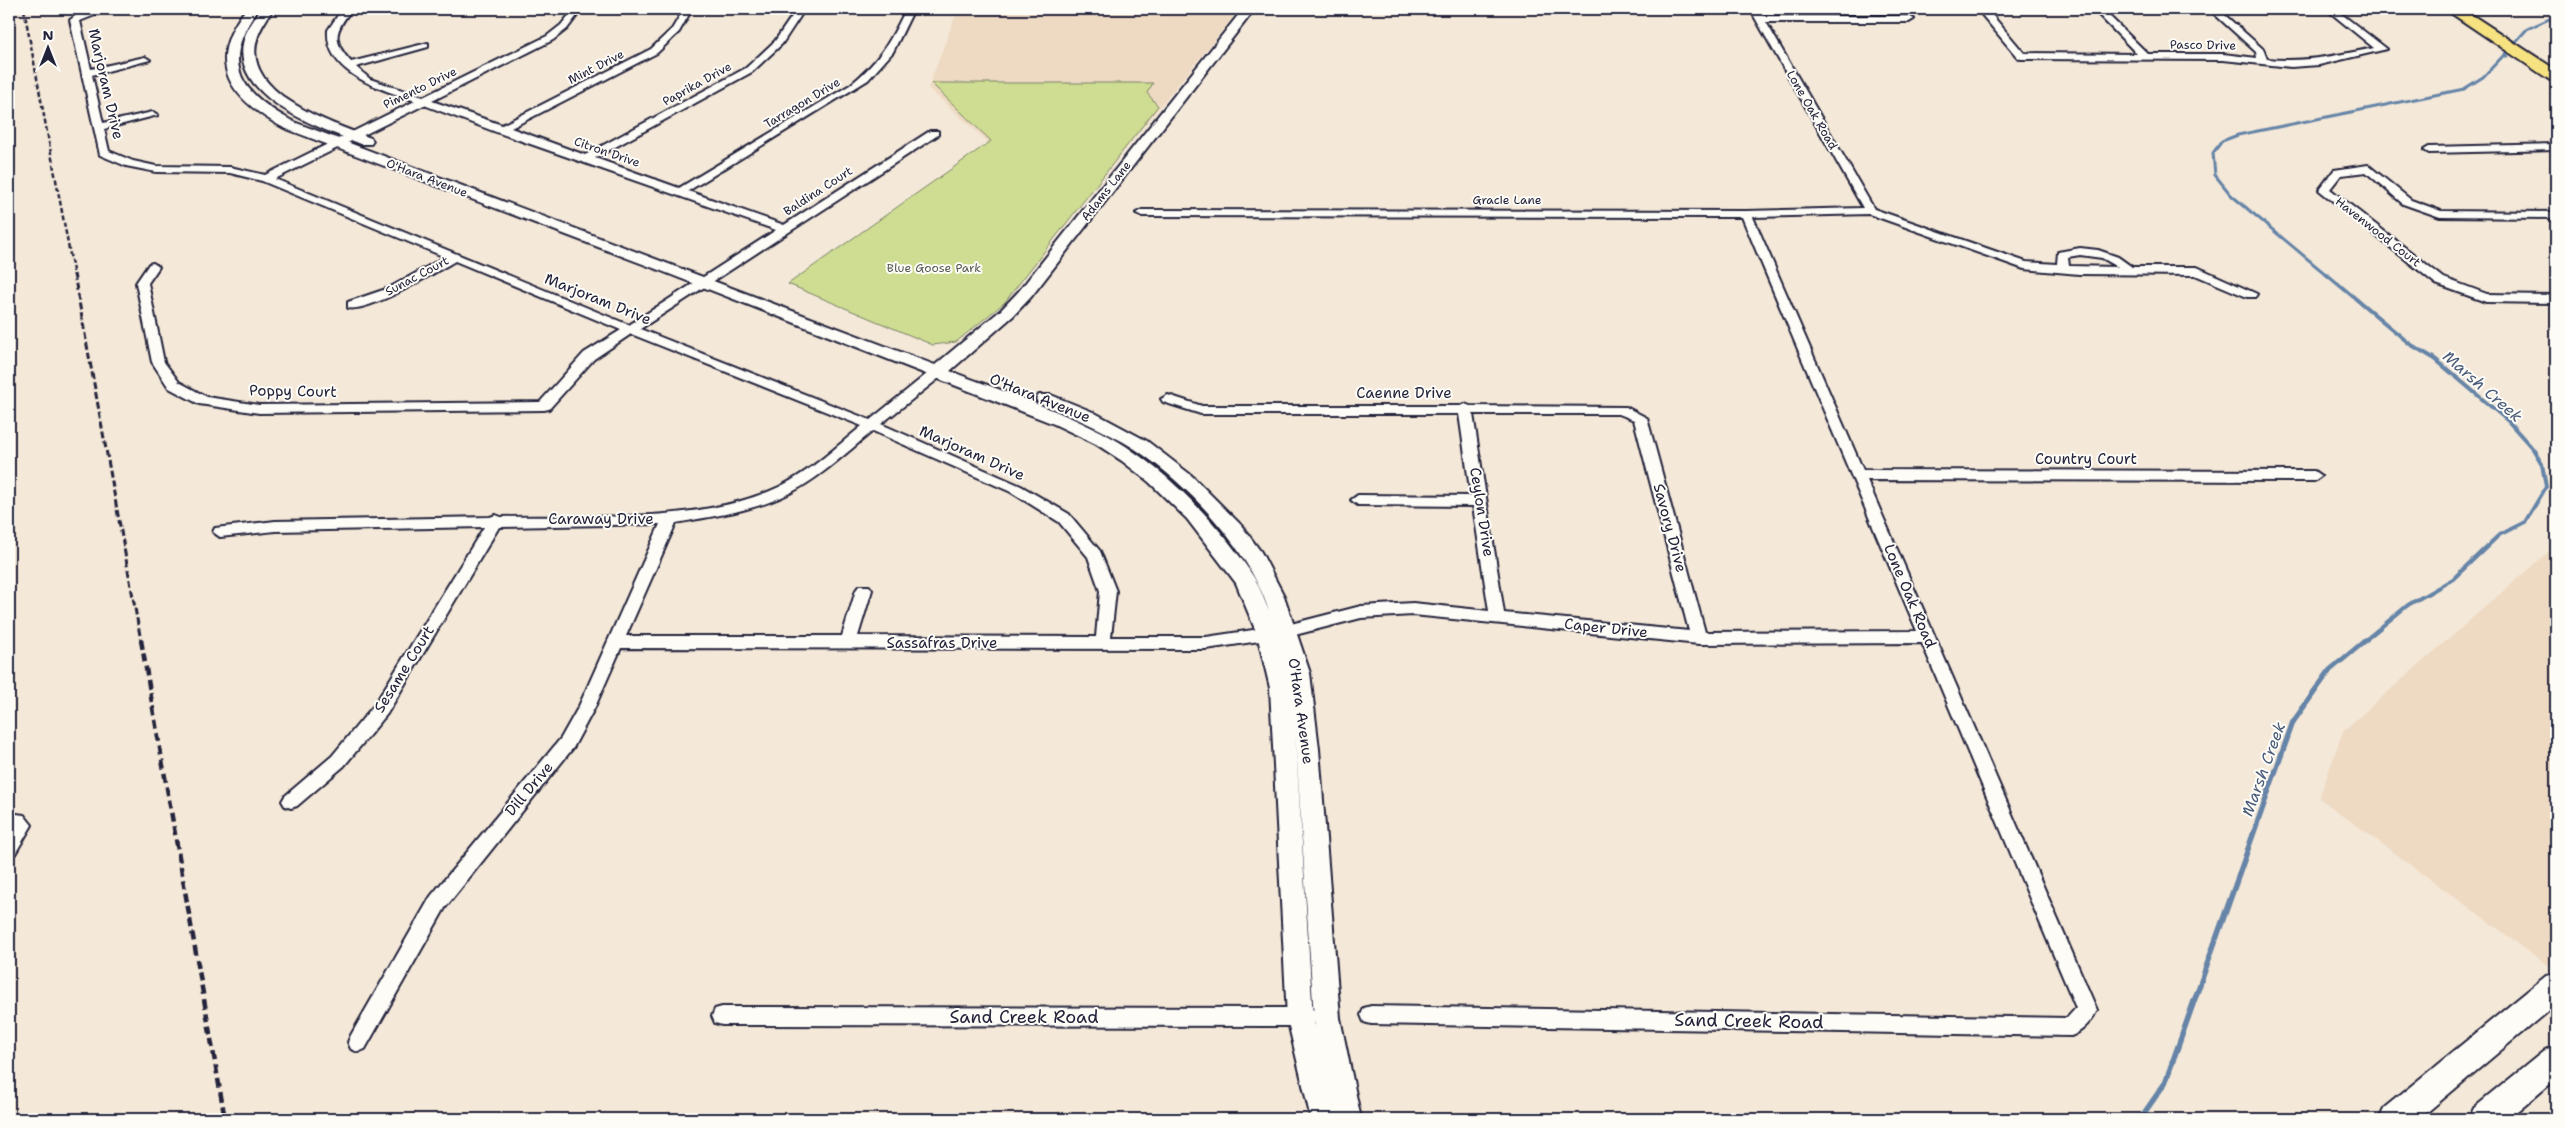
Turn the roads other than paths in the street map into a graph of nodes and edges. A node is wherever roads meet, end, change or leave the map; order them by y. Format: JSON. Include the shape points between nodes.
{"nodes":[{"id":1,"x":105,"y":9,"type":"edge"},
{"id":2,"x":252,"y":9,"type":"edge"},
{"id":3,"x":268,"y":9,"type":"edge"},
{"id":4,"x":347,"y":9,"type":"edge"},
{"id":5,"x":578,"y":9,"type":"edge"},
{"id":6,"x":688,"y":9,"type":"edge"},
{"id":7,"x":801,"y":9,"type":"edge"},
{"id":8,"x":910,"y":9,"type":"edge"},
{"id":9,"x":1249,"y":9,"type":"edge"},
{"id":10,"x":1754,"y":9,"type":"edge"},
{"id":11,"x":1982,"y":9,"type":"edge"},
{"id":12,"x":2097,"y":9,"type":"edge"},
{"id":13,"x":2213,"y":9,"type":"edge"},
{"id":14,"x":2330,"y":9,"type":"edge"},
{"id":15,"x":2453,"y":9,"type":"edge"},
{"id":16,"x":1760,"y":19,"type":"junction"},
{"id":17,"x":1909,"y":19,"type":"dead end"},
{"id":18,"x":425,"y":45,"type":"dead end"},
{"id":19,"x":2145,"y":56,"type":"junction"},
{"id":20,"x":145,"y":60,"type":"dead end"},
{"id":21,"x":2263,"y":60,"type":"junction"},
{"id":22,"x":348,"y":66,"type":"junction"},
{"id":23,"x":86,"y":73,"type":"junction"},
{"id":24,"x":2556,"y":77,"type":"edge"},
{"id":25,"x":421,"y":102,"type":"junction"},
{"id":26,"x":153,"y":116,"type":"dead end"},
{"id":27,"x":99,"y":127,"type":"junction"},
{"id":28,"x":500,"y":130,"type":"junction"},
{"id":29,"x":934,"y":133,"type":"dead end"},
{"id":30,"x":352,"y":135,"type":"junction"},
{"id":31,"x":335,"y":143,"type":"junction"},
{"id":32,"x":2556,"y":147,"type":"edge"},
{"id":33,"x":2429,"y":150,"type":"dead end"},
{"id":34,"x":585,"y":159,"type":"junction"},
{"id":35,"x":266,"y":179,"type":"junction"},
{"id":36,"x":679,"y":192,"type":"junction"},
{"id":37,"x":1870,"y":211,"type":"junction"},
{"id":38,"x":1142,"y":213,"type":"dead end"},
{"id":39,"x":1746,"y":214,"type":"junction"},
{"id":40,"x":2554,"y":218,"type":"edge"},
{"id":41,"x":785,"y":229,"type":"junction"},
{"id":42,"x":454,"y":257,"type":"junction"},
{"id":43,"x":154,"y":267,"type":"dead end"},
{"id":44,"x":2063,"y":269,"type":"junction"},
{"id":45,"x":2129,"y":270,"type":"junction"},
{"id":46,"x":711,"y":277,"type":"junction"},
{"id":47,"x":2251,"y":294,"type":"dead end"},
{"id":48,"x":2556,"y":299,"type":"edge"},
{"id":49,"x":352,"y":305,"type":"dead end"},
{"id":50,"x":629,"y":329,"type":"junction"},
{"id":51,"x":944,"y":367,"type":"junction"},
{"id":52,"x":1168,"y":399,"type":"dead end"},
{"id":53,"x":544,"y":406,"type":"joint"},
{"id":54,"x":1465,"y":408,"type":"junction"},
{"id":55,"x":1640,"y":418,"type":"joint"},
{"id":56,"x":873,"y":426,"type":"junction"},
{"id":57,"x":1858,"y":475,"type":"junction"},
{"id":58,"x":2314,"y":476,"type":"dead end"},
{"id":59,"x":1358,"y":500,"type":"dead end"},
{"id":60,"x":1480,"y":501,"type":"junction"},
{"id":61,"x":670,"y":519,"type":"junction"},
{"id":62,"x":496,"y":520,"type":"junction"},
{"id":63,"x":220,"y":532,"type":"dead end"},
{"id":64,"x":864,"y":590,"type":"dead end"},
{"id":65,"x":1496,"y":615,"type":"junction"},
{"id":66,"x":1277,"y":632,"type":"junction"},
{"id":67,"x":1927,"y":637,"type":"junction"},
{"id":68,"x":1699,"y":638,"type":"junction"},
{"id":69,"x":615,"y":642,"type":"junction"},
{"id":70,"x":1103,"y":643,"type":"junction"},
{"id":71,"x":848,"y":644,"type":"junction"},
{"id":72,"x":291,"y":801,"type":"dead end"},
{"id":73,"x":9,"y":820,"type":"edge"},
{"id":74,"x":9,"y":849,"type":"edge"},
{"id":75,"x":2075,"y":978,"type":"joint"},
{"id":76,"x":2556,"y":986,"type":"edge"},
{"id":77,"x":1371,"y":1015,"type":"dead end"},
{"id":78,"x":722,"y":1016,"type":"dead end"},
{"id":79,"x":1327,"y":1016,"type":"junction"},
{"id":80,"x":1300,"y":1018,"type":"junction"},
{"id":81,"x":358,"y":1042,"type":"dead end"},
{"id":82,"x":2556,"y":1060,"type":"edge"},
{"id":83,"x":1325,"y":1119,"type":"edge"},
{"id":84,"x":1347,"y":1119,"type":"edge"},
{"id":85,"x":2395,"y":1119,"type":"edge"},
{"id":86,"x":2485,"y":1119,"type":"edge"}],
"edges":[{"from":1,"to":23,"type":"street","name":"Marjoram Drive","via":[[74,20]]},
{"from":2,"to":31,"type":"street","name":"O'Hara Avenue","via":[[231,47],[232,70],[242,91],[272,117]]},
{"from":3,"to":30,"type":"street","name":"O'Hara Avenue","via":[[252,35],[249,48],[251,68],[261,86],[294,111]]},
{"from":4,"to":22,"type":"street","name":"Citron Drive","via":[[332,27],[331,45]]},
{"from":5,"to":25,"type":"street","name":"Pimento Drive","via":[[550,38]]},
{"from":6,"to":28,"type":"street","name":"Mint Drive","via":[[676,30],[654,51]]},
{"from":7,"to":34,"type":"street","name":"Paprika Drive","via":[[770,54],[749,70]]},
{"from":8,"to":36,"type":"street","name":"Tarragon Drive","via":[[888,55],[874,72]]},
{"from":9,"to":51,"type":"street","name":"Adams Lane","via":[[1025,294]]},
{"from":10,"to":16,"type":"street","name":"Lone Oak Road"},
{"from":11,"to":19,"type":"street","name":"Pasco Drive","via":[[2021,56]]},
{"from":12,"to":19,"type":"street"},
{"from":13,"to":21,"type":"street","via":[[2260,51]]},
{"from":14,"to":21,"type":"street","name":"Pasco Drive","via":[[2382,49],[2319,62],[2291,64]]},
{"from":15,"to":24,"type":"main road"},
{"from":16,"to":17,"type":"street"},
{"from":16,"to":37,"type":"street","name":"Lone Oak Road"},
{"from":18,"to":22,"type":"street"},
{"from":19,"to":21,"type":"street","name":"Pasco Drive","via":[[2223,56]]},
{"from":20,"to":23,"type":"street"},
{"from":22,"to":25,"type":"street","name":"Citron Drive","via":[[367,81]]},
{"from":23,"to":27,"type":"street","name":"Marjoram Drive"},
{"from":25,"to":28,"type":"street","name":"Citron Drive"},
{"from":25,"to":30,"type":"street","name":"Pimento Drive"},
{"from":26,"to":27,"type":"street"},
{"from":27,"to":35,"type":"street","name":"Marjoram Drive","via":[[104,153],[130,164],[156,169],[230,170]]},
{"from":28,"to":34,"type":"street","name":"Citron Drive"},
{"from":29,"to":41,"type":"street","name":"Baldina Court"},
{"from":30,"to":31,"type":"street","name":"Pimento Drive"},
{"from":30,"to":46,"type":"street","name":"O'Hara Avenue"},
{"from":31,"to":35,"type":"street","name":"Pimento Drive"},
{"from":31,"to":46,"type":"street","name":"O'Hara Avenue"},
{"from":32,"to":33,"type":"street"},
{"from":34,"to":36,"type":"street","name":"Citron Drive"},
{"from":35,"to":42,"type":"street","name":"Marjoram Drive"},
{"from":36,"to":41,"type":"street","name":"Citron Drive"},
{"from":37,"to":39,"type":"street","name":"Gracie Lane"},
{"from":37,"to":44,"type":"street","via":[[2024,265]]},
{"from":38,"to":39,"type":"street","name":"Gracie Lane"},
{"from":39,"to":57,"type":"street","name":"Lone Oak Road"},
{"from":40,"to":48,"type":"street","name":"Havenwood Court","via":[[2440,214],[2407,202],[2368,168],[2338,172],[2324,190],[2440,281],[2486,298]]},
{"from":41,"to":46,"type":"street","name":"Baldina Court"},
{"from":42,"to":49,"type":"street","name":"Sunac Court","via":[[393,291]]},
{"from":42,"to":50,"type":"street","name":"Marjoram Drive"},
{"from":43,"to":53,"type":"street","name":"Poppy Court","via":[[142,284],[158,362],[174,385],[204,401],[259,409]]},
{"from":44,"to":45,"type":"street"},
{"from":44,"to":45,"type":"street","via":[[2062,254],[2094,251],[2119,260]]},
{"from":45,"to":47,"type":"street","via":[[2197,270]]},
{"from":46,"to":50,"type":"street","name":"Baldina Court"},
{"from":46,"to":51,"type":"street","name":"O'Hara Avenue"},
{"from":50,"to":53,"type":"street","name":"Baldina Court","via":[[589,356]]},
{"from":50,"to":56,"type":"street","name":"Marjoram Drive"},
{"from":51,"to":56,"type":"street","name":"Caraway Drive"},
{"from":51,"to":66,"type":"street","name":"O'Hara Avenue","via":[[1102,440],[1156,478],[1194,514],[1235,566]]},
{"from":52,"to":54,"type":"street","name":"Caenne Drive","via":[[1201,410]]},
{"from":54,"to":55,"type":"street","name":"Caenne Drive","via":[[1621,410]]},
{"from":54,"to":60,"type":"street","name":"Ceylon Drive"},
{"from":55,"to":68,"type":"street","name":"Savory Drive"},
{"from":56,"to":61,"type":"street","name":"Caraway Drive","via":[[815,471],[784,490],[735,507]]},
{"from":56,"to":70,"type":"street","name":"Marjoram Drive","via":[[1016,489],[1064,518],[1095,555],[1108,591]]},
{"from":57,"to":58,"type":"street","name":"Country Court"},
{"from":57,"to":67,"type":"street","name":"Lone Oak Road"},
{"from":59,"to":60,"type":"street"},
{"from":60,"to":65,"type":"street","name":"Ceylon Drive"},
{"from":61,"to":62,"type":"street","name":"Caraway Drive"},
{"from":61,"to":69,"type":"street","name":"Dill Drive"},
{"from":62,"to":63,"type":"street","name":"Caraway Drive","via":[[275,526]]},
{"from":62,"to":72,"type":"street","name":"Sesame Court","via":[[381,709],[338,761]]},
{"from":64,"to":71,"type":"street"},
{"from":65,"to":66,"type":"street","name":"Caper Drive","via":[[1413,609],[1362,612]]},
{"from":65,"to":68,"type":"street","name":"Caper Drive"},
{"from":66,"to":70,"type":"street","name":"Sassafras Drive","via":[[1206,643]]},
{"from":66,"to":79,"type":"street","name":"O'Hara Avenue","via":[[1299,673],[1308,750]]},
{"from":66,"to":80,"type":"street","name":"O'Hara Avenue"},
{"from":67,"to":68,"type":"street","name":"Caper Drive"},
{"from":67,"to":75,"type":"street","name":"Lone Oak Road"},
{"from":69,"to":71,"type":"street","name":"Sassafras Drive"},
{"from":69,"to":81,"type":"street","name":"Dill Drive","via":[[587,708],[567,743],[438,902]]},
{"from":70,"to":71,"type":"street","name":"Sassafras Drive"},
{"from":73,"to":74,"type":"street","via":[[18,820],[23,825]]},
{"from":75,"to":77,"type":"street","name":"Sand Creek Road","via":[[2087,1010],[2071,1027]]},
{"from":76,"to":85,"type":"main road"},
{"from":78,"to":80,"type":"street","name":"Sand Creek Road"},
{"from":79,"to":80,"type":"street","name":"Sand Creek Road"},
{"from":79,"to":84,"type":"street","name":"O'Hara Avenue"},
{"from":80,"to":83,"type":"street","name":"O'Hara Avenue"},
{"from":82,"to":86,"type":"main road"}]}
